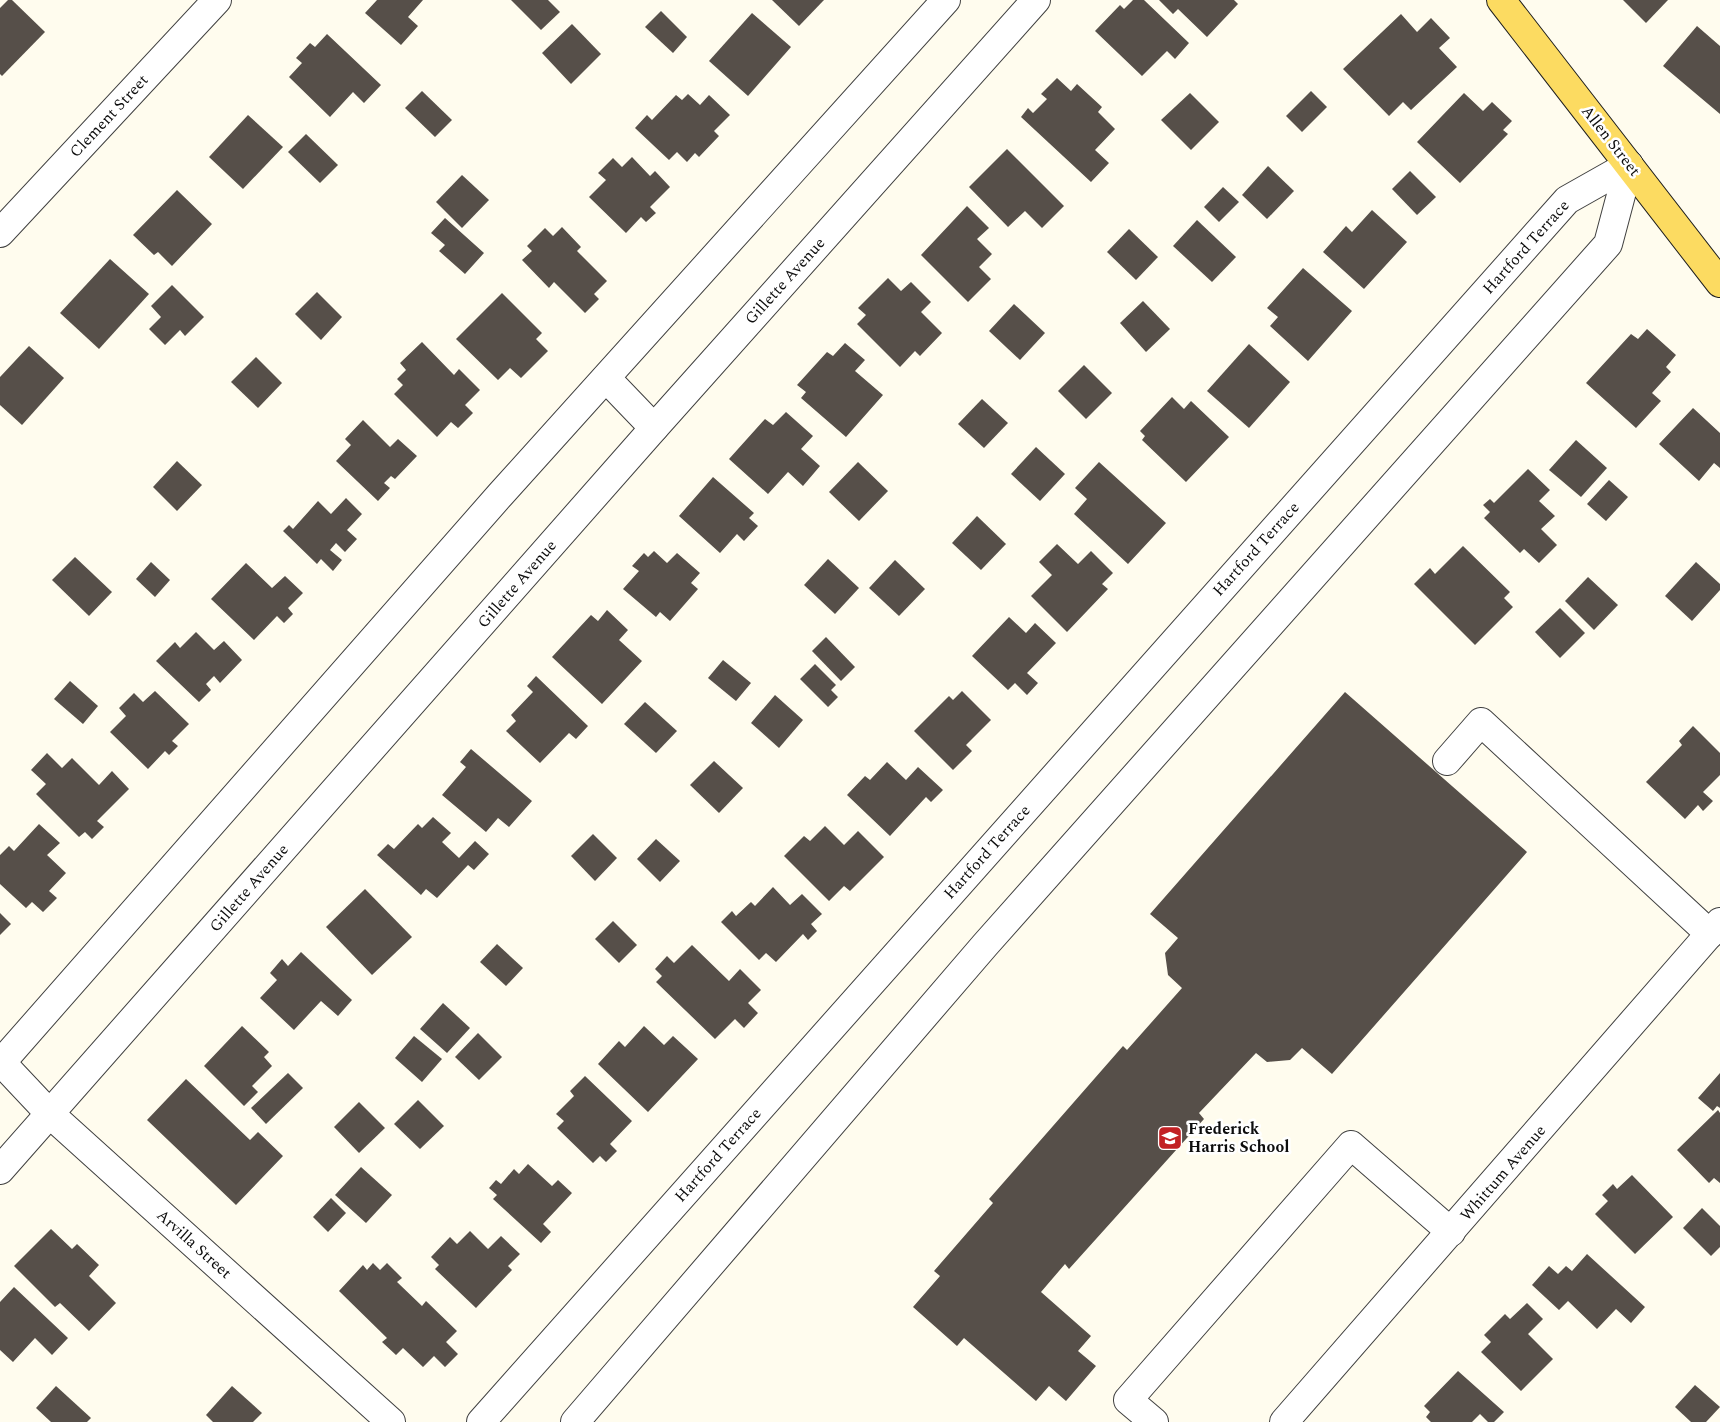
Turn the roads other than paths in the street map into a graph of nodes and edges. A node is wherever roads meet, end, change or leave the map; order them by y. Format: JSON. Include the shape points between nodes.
{"nodes":[{"id":1,"x":218,"y":0,"type":"edge"},
{"id":2,"x":946,"y":0,"type":"edge"},
{"id":3,"x":1036,"y":0,"type":"edge"},
{"id":4,"x":1501,"y":0,"type":"edge"},
{"id":5,"x":1629,"y":165,"type":"junction"},
{"id":6,"x":0,"y":233,"type":"edge"},
{"id":7,"x":1720,"y":283,"type":"edge"},
{"id":8,"x":606,"y":378,"type":"junction"},
{"id":9,"x":654,"y":428,"type":"junction"},
{"id":10,"x":1447,"y":761,"type":"dead end"},
{"id":11,"x":1715,"y":928,"type":"edge"},
{"id":12,"x":1,"y":1063,"type":"edge"},
{"id":13,"x":50,"y":1114,"type":"junction"},
{"id":14,"x":0,"y":1170,"type":"edge"},
{"id":15,"x":1451,"y":1232,"type":"junction"},
{"id":16,"x":391,"y":1422,"type":"edge"},
{"id":17,"x":481,"y":1422,"type":"edge"},
{"id":18,"x":575,"y":1422,"type":"edge"},
{"id":19,"x":1154,"y":1422,"type":"edge"},
{"id":20,"x":1284,"y":1422,"type":"edge"}],
"edges":[{"from":1,"to":6,"type":"street","name":"Clement Street"},
{"from":2,"to":8,"type":"street"},
{"from":3,"to":9,"type":"street","name":"Gillette Avenue"},
{"from":4,"to":5,"type":"main road","name":"Allen Street"},
{"from":5,"to":7,"type":"main road","name":"Allen Street"},
{"from":5,"to":17,"type":"street","name":"Hartford Terrace","via":[[1567,200]]},
{"from":5,"to":18,"type":"street","via":[[1608,244],[985,945]]},
{"from":8,"to":9,"type":"street"},
{"from":8,"to":12,"type":"street","via":[[493,502]]},
{"from":9,"to":13,"type":"street","name":"Gillette Avenue"},
{"from":10,"to":11,"type":"street","via":[[1481,722]]},
{"from":11,"to":15,"type":"street","name":"Whittum Avenue"},
{"from":12,"to":13,"type":"street","name":"Arvilla Street"},
{"from":13,"to":14,"type":"street","name":"Gillette Avenue"},
{"from":13,"to":16,"type":"street","name":"Arvilla Street"},
{"from":15,"to":19,"type":"street","via":[[1351,1145],[1128,1400]]},
{"from":15,"to":20,"type":"street","name":"Whittum Avenue"}]}
